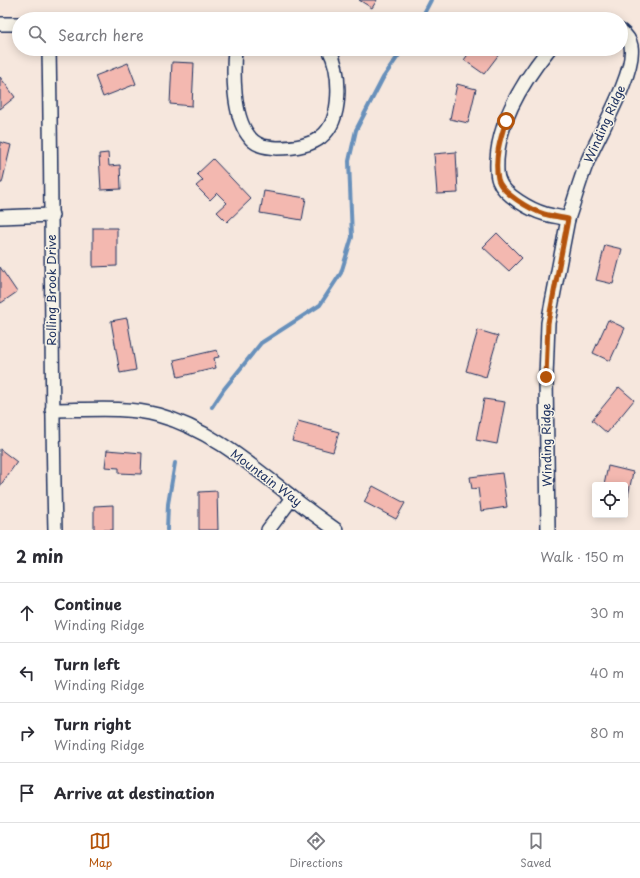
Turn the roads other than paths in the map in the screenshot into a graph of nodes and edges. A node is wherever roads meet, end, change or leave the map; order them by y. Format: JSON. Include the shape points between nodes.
{"nodes":[{"id":1,"x":0,"y":24,"type":"edge"},
{"id":2,"x":12,"y":24,"type":"edge"},
{"id":3,"x":628,"y":39,"type":"edge"},
{"id":4,"x":49,"y":56,"type":"edge"},
{"id":5,"x":235,"y":56,"type":"edge"},
{"id":6,"x":333,"y":56,"type":"edge"},
{"id":7,"x":543,"y":56,"type":"edge"},
{"id":8,"x":52,"y":215,"type":"junction"},
{"id":9,"x":0,"y":217,"type":"edge"},
{"id":10,"x":568,"y":219,"type":"junction"},
{"id":11,"x":52,"y":410,"type":"junction"},
{"id":12,"x":292,"y":498,"type":"junction"},
{"id":13,"x":55,"y":530,"type":"edge"},
{"id":14,"x":268,"y":530,"type":"edge"},
{"id":15,"x":336,"y":530,"type":"edge"},
{"id":16,"x":548,"y":530,"type":"edge"}],
"edges":[{"from":1,"to":2,"type":"street"},
{"from":3,"to":10,"type":"street","name":"Winding Ridge","via":[[631,46],[630,66],[587,162]]},
{"from":4,"to":8,"type":"street","name":"Rolling Brook Drive"},
{"from":5,"to":6,"type":"street","via":[[234,90],[240,121],[257,144],[285,148],[311,143],[322,137],[331,124],[338,97]]},
{"from":7,"to":10,"type":"street","via":[[518,94],[506,121],[498,147],[498,180],[516,200],[544,214]]},
{"from":8,"to":9,"type":"street"},
{"from":8,"to":11,"type":"street","name":"Rolling Brook Drive"},
{"from":10,"to":16,"type":"street","name":"Winding Ridge","via":[[548,323]]},
{"from":11,"to":12,"type":"street","name":"Mountain Way","via":[[127,410],[158,415],[193,428],[246,460]]},
{"from":11,"to":13,"type":"street","name":"Rolling Brook Drive"},
{"from":12,"to":14,"type":"street"},
{"from":12,"to":15,"type":"street","name":"Mountain Way"}]}
